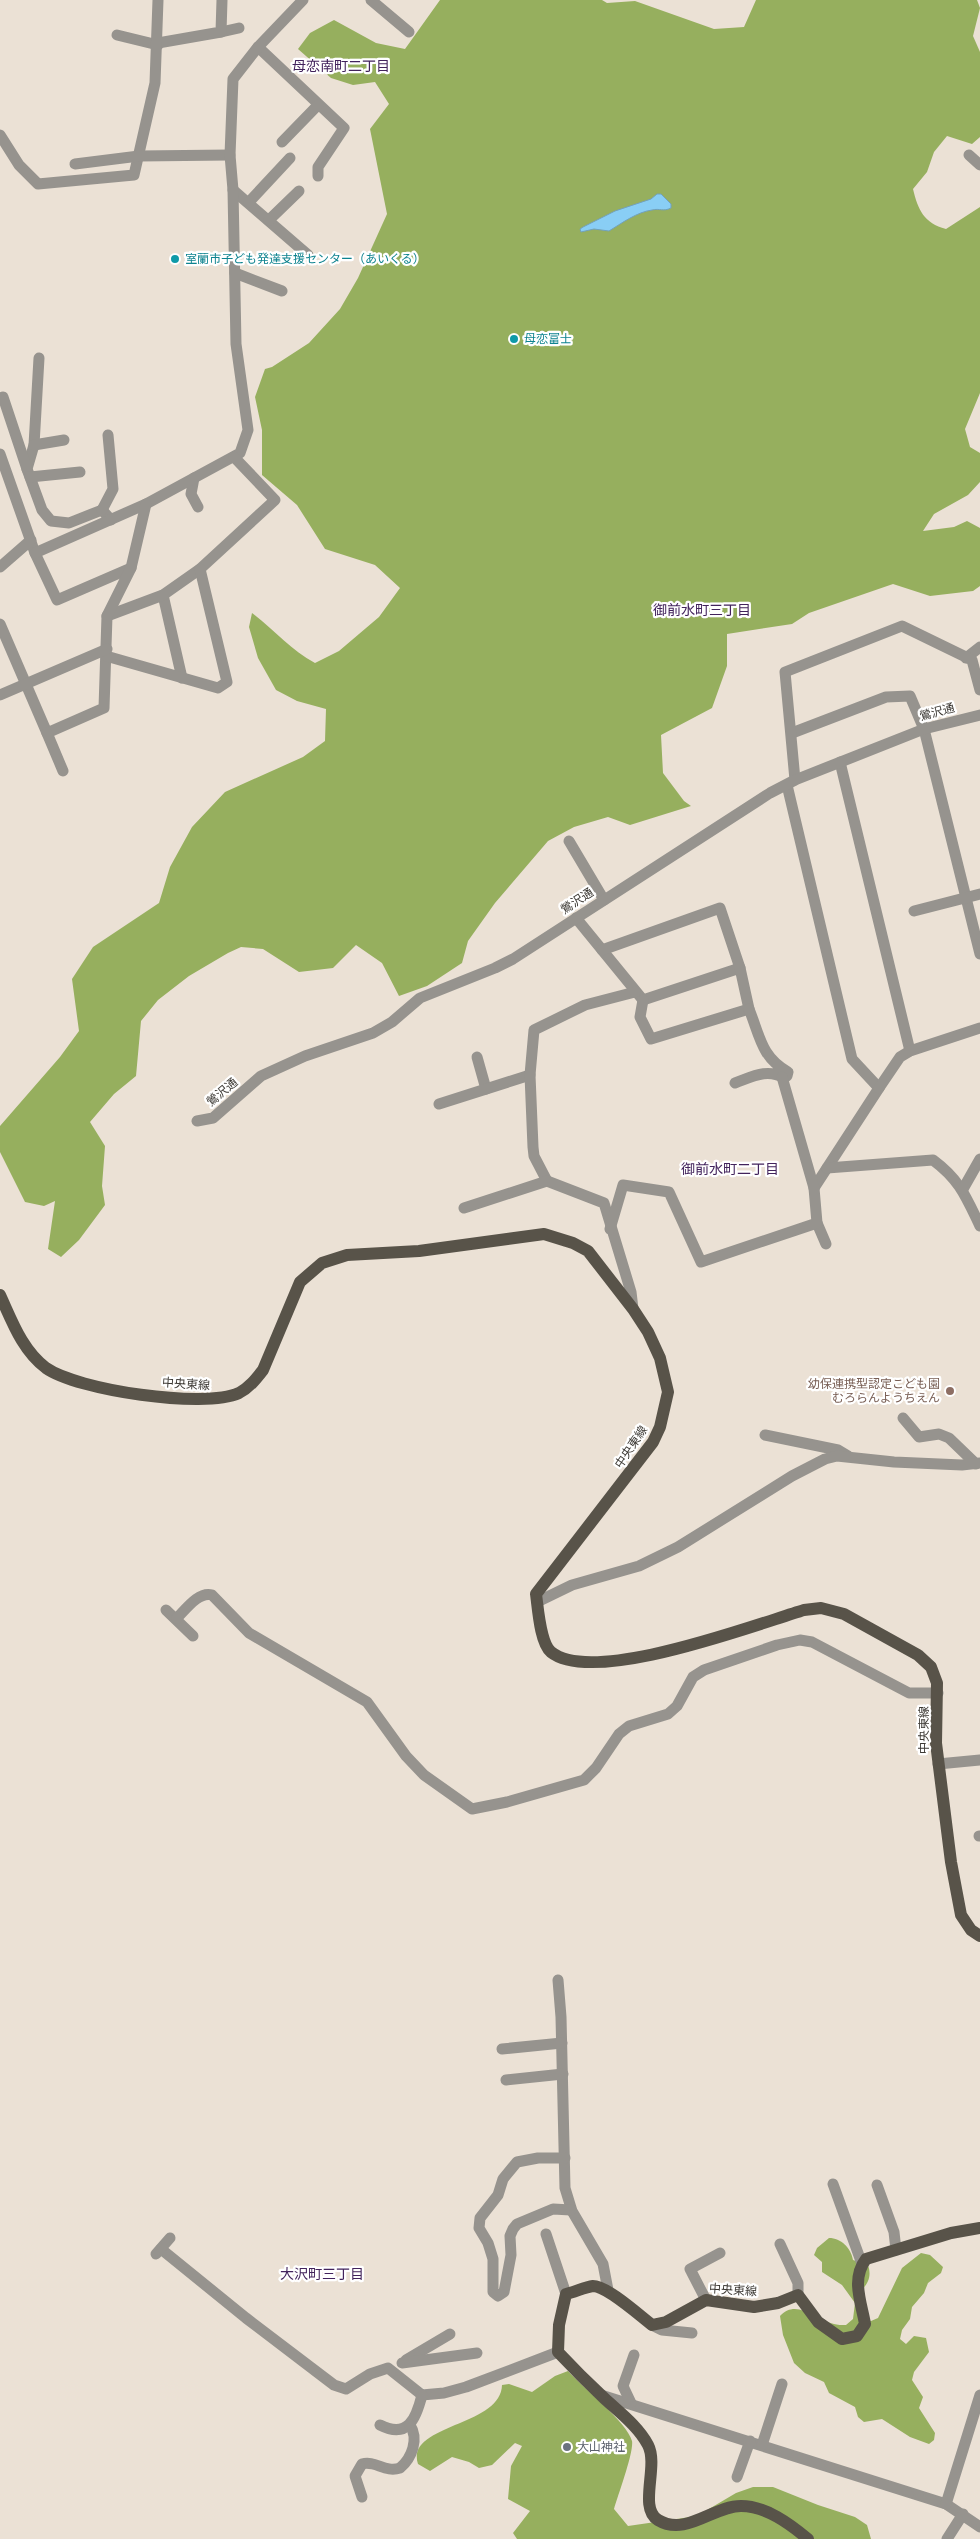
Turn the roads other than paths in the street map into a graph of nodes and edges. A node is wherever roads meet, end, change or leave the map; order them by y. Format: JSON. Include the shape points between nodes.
{"nodes":[{"id":1,"x":158,"y":0,"type":"edge"},
{"id":2,"x":222,"y":0,"type":"edge"},
{"id":3,"x":302,"y":0,"type":"edge"},
{"id":4,"x":371,"y":0,"type":"edge"},
{"id":5,"x":239,"y":28,"type":"dead end"},
{"id":6,"x":221,"y":32,"type":"junction"},
{"id":7,"x":409,"y":32,"type":"dead end"},
{"id":8,"x":117,"y":35,"type":"dead end"},
{"id":9,"x":158,"y":44,"type":"junction"},
{"id":10,"x":258,"y":47,"type":"junction"},
{"id":11,"x":318,"y":105,"type":"junction"},
{"id":12,"x":0,"y":135,"type":"edge"},
{"id":13,"x":282,"y":142,"type":"dead end"},
{"id":14,"x":230,"y":155,"type":"junction"},
{"id":15,"x":969,"y":155,"type":"dead end"},
{"id":16,"x":139,"y":156,"type":"junction"},
{"id":17,"x":290,"y":158,"type":"dead end"},
{"id":18,"x":75,"y":164,"type":"dead end"},
{"id":19,"x":980,"y":165,"type":"edge"},
{"id":20,"x":318,"y":176,"type":"dead end"},
{"id":21,"x":233,"y":190,"type":"junction"},
{"id":22,"x":299,"y":191,"type":"dead end"},
{"id":23,"x":249,"y":202,"type":"junction"},
{"id":24,"x":269,"y":220,"type":"junction"},
{"id":25,"x":308,"y":255,"type":"dead end"},
{"id":26,"x":235,"y":273,"type":"junction"},
{"id":27,"x":282,"y":291,"type":"dead end"},
{"id":28,"x":39,"y":358,"type":"dead end"},
{"id":29,"x":2,"y":397,"type":"dead end"},
{"id":30,"x":108,"y":435,"type":"dead end"},
{"id":31,"x":64,"y":440,"type":"dead end"},
{"id":32,"x":34,"y":445,"type":"junction"},
{"id":33,"x":0,"y":454,"type":"edge"},
{"id":34,"x":234,"y":457,"type":"junction"},
{"id":35,"x":80,"y":472,"type":"dead end"},
{"id":36,"x":29,"y":473,"type":"junction"},
{"id":37,"x":194,"y":478,"type":"junction"},
{"id":38,"x":146,"y":504,"type":"junction"},
{"id":39,"x":198,"y":508,"type":"dead end"},
{"id":40,"x":102,"y":510,"type":"junction"},
{"id":41,"x":111,"y":520,"type":"junction"},
{"id":42,"x":31,"y":540,"type":"junction"},
{"id":43,"x":35,"y":553,"type":"junction"},
{"id":44,"x":0,"y":567,"type":"edge"},
{"id":45,"x":131,"y":568,"type":"junction"},
{"id":46,"x":200,"y":569,"type":"junction"},
{"id":47,"x":163,"y":595,"type":"junction"},
{"id":48,"x":107,"y":616,"type":"junction"},
{"id":49,"x":0,"y":624,"type":"edge"},
{"id":50,"x":980,"y":647,"type":"edge"},
{"id":51,"x":107,"y":653,"type":"junction"},
{"id":52,"x":966,"y":658,"type":"junction"},
{"id":53,"x":182,"y":678,"type":"junction"},
{"id":54,"x":25,"y":685,"type":"junction"},
{"id":55,"x":980,"y":690,"type":"edge"},
{"id":56,"x":0,"y":695,"type":"edge"},
{"id":57,"x":980,"y":715,"type":"edge"},
{"id":58,"x":924,"y":729,"type":"junction"},
{"id":59,"x":48,"y":733,"type":"junction"},
{"id":60,"x":792,"y":733,"type":"junction"},
{"id":61,"x":840,"y":762,"type":"junction"},
{"id":62,"x":63,"y":771,"type":"dead end"},
{"id":63,"x":791,"y":783,"type":"junction"},
{"id":64,"x":568,"y":841,"type":"dead end"},
{"id":65,"x":980,"y":894,"type":"edge"},
{"id":66,"x":968,"y":898,"type":"junction"},
{"id":67,"x":604,"y":900,"type":"junction"},
{"id":68,"x":914,"y":911,"type":"dead end"},
{"id":69,"x":576,"y":918,"type":"junction"},
{"id":70,"x":602,"y":950,"type":"junction"},
{"id":71,"x":980,"y":954,"type":"edge"},
{"id":72,"x":740,"y":968,"type":"junction"},
{"id":73,"x":639,"y":996,"type":"junction"},
{"id":74,"x":750,"y":1009,"type":"junction"},
{"id":75,"x":980,"y":1028,"type":"edge"},
{"id":76,"x":910,"y":1051,"type":"junction"},
{"id":77,"x":477,"y":1057,"type":"dead end"},
{"id":78,"x":530,"y":1075,"type":"junction"},
{"id":79,"x":782,"y":1077,"type":"junction"},
{"id":80,"x":735,"y":1083,"type":"dead end"},
{"id":81,"x":879,"y":1088,"type":"junction"},
{"id":82,"x":486,"y":1089,"type":"junction"},
{"id":83,"x":439,"y":1104,"type":"dead end"},
{"id":84,"x":196,"y":1121,"type":"dead end"},
{"id":85,"x":980,"y":1159,"type":"edge"},
{"id":86,"x":828,"y":1168,"type":"junction"},
{"id":87,"x":547,"y":1181,"type":"junction"},
{"id":88,"x":814,"y":1188,"type":"junction"},
{"id":89,"x":963,"y":1188,"type":"junction"},
{"id":90,"x":464,"y":1208,"type":"dead end"},
{"id":91,"x":817,"y":1222,"type":"junction"},
{"id":92,"x":980,"y":1226,"type":"edge"},
{"id":93,"x":610,"y":1230,"type":"junction"},
{"id":94,"x":826,"y":1244,"type":"dead end"},
{"id":95,"x":0,"y":1295,"type":"edge"},
{"id":96,"x":633,"y":1309,"type":"junction"},
{"id":97,"x":903,"y":1418,"type":"dead end"},
{"id":98,"x":765,"y":1434,"type":"dead end"},
{"id":99,"x":851,"y":1458,"type":"junction"},
{"id":100,"x":978,"y":1464,"type":"edge"},
{"id":101,"x":537,"y":1602,"type":"junction"},
{"id":102,"x":166,"y":1610,"type":"dead end"},
{"id":103,"x":177,"y":1618,"type":"junction"},
{"id":104,"x":193,"y":1636,"type":"dead end"},
{"id":105,"x":938,"y":1693,"type":"junction"},
{"id":106,"x":980,"y":1760,"type":"edge"},
{"id":107,"x":938,"y":1764,"type":"junction"},
{"id":108,"x":980,"y":1936,"type":"edge"},
{"id":109,"x":558,"y":1980,"type":"dead end"},
{"id":110,"x":562,"y":2043,"type":"junction"},
{"id":111,"x":502,"y":2049,"type":"dead end"},
{"id":112,"x":563,"y":2074,"type":"junction"},
{"id":113,"x":506,"y":2080,"type":"dead end"},
{"id":114,"x":565,"y":2158,"type":"junction"},
{"id":115,"x":833,"y":2184,"type":"dead end"},
{"id":116,"x":877,"y":2185,"type":"dead end"},
{"id":117,"x":571,"y":2210,"type":"junction"},
{"id":118,"x":980,"y":2228,"type":"edge"},
{"id":119,"x":546,"y":2234,"type":"dead end"},
{"id":120,"x":170,"y":2238,"type":"dead end"},
{"id":121,"x":780,"y":2244,"type":"dead end"},
{"id":122,"x":896,"y":2250,"type":"junction"},
{"id":123,"x":720,"y":2253,"type":"dead end"},
{"id":124,"x":862,"y":2264,"type":"junction"},
{"id":125,"x":608,"y":2290,"type":"junction"},
{"id":126,"x":566,"y":2294,"type":"junction"},
{"id":127,"x":798,"y":2295,"type":"junction"},
{"id":128,"x":706,"y":2300,"type":"junction"},
{"id":129,"x":652,"y":2324,"type":"junction"},
{"id":130,"x":692,"y":2333,"type":"dead end"},
{"id":131,"x":450,"y":2334,"type":"dead end"},
{"id":132,"x":477,"y":2352,"type":"dead end"},
{"id":133,"x":558,"y":2352,"type":"junction"},
{"id":134,"x":634,"y":2355,"type":"dead end"},
{"id":135,"x":402,"y":2363,"type":"junction"},
{"id":136,"x":388,"y":2368,"type":"junction"},
{"id":137,"x":782,"y":2384,"type":"dead end"},
{"id":138,"x":600,"y":2394,"type":"junction"},
{"id":139,"x":422,"y":2395,"type":"junction"},
{"id":140,"x":980,"y":2395,"type":"edge"},
{"id":141,"x":631,"y":2403,"type":"junction"},
{"id":142,"x":976,"y":2424,"type":"edge"},
{"id":143,"x":410,"y":2425,"type":"junction"},
{"id":144,"x":380,"y":2426,"type":"dead end"},
{"id":145,"x":750,"y":2441,"type":"junction"},
{"id":146,"x":762,"y":2445,"type":"junction"},
{"id":147,"x":737,"y":2477,"type":"dead end"},
{"id":148,"x":362,"y":2497,"type":"dead end"},
{"id":149,"x":946,"y":2504,"type":"junction"},
{"id":150,"x":963,"y":2514,"type":"junction"},
{"id":151,"x":980,"y":2527,"type":"edge"},
{"id":152,"x":808,"y":2539,"type":"edge"},
{"id":153,"x":948,"y":2539,"type":"edge"}],
"edges":[{"from":1,"to":9,"type":"street"},
{"from":2,"to":6,"type":"street"},
{"from":3,"to":10,"type":"street"},
{"from":4,"to":7,"type":"street"},
{"from":5,"to":6,"type":"street"},
{"from":6,"to":9,"type":"street"},
{"from":8,"to":9,"type":"street"},
{"from":9,"to":16,"type":"street","via":[[155,83]]},
{"from":10,"to":11,"type":"street"},
{"from":10,"to":14,"type":"street","via":[[233,79]]},
{"from":11,"to":13,"type":"street"},
{"from":11,"to":20,"type":"street","via":[[344,128],[318,167]]},
{"from":12,"to":16,"type":"street","via":[[19,166],[38,184],[134,175]]},
{"from":14,"to":16,"type":"street"},
{"from":14,"to":21,"type":"street"},
{"from":15,"to":19,"type":"street"},
{"from":16,"to":18,"type":"street"},
{"from":17,"to":23,"type":"street"},
{"from":21,"to":23,"type":"street"},
{"from":21,"to":26,"type":"street"},
{"from":22,"to":24,"type":"street"},
{"from":23,"to":24,"type":"street"},
{"from":24,"to":25,"type":"street"},
{"from":26,"to":27,"type":"street"},
{"from":26,"to":34,"type":"street","via":[[236,344],[248,430],[240,453]]},
{"from":28,"to":32,"type":"street"},
{"from":29,"to":36,"type":"street"},
{"from":30,"to":40,"type":"street","via":[[113,489]]},
{"from":31,"to":32,"type":"street"},
{"from":32,"to":36,"type":"street"},
{"from":33,"to":42,"type":"street"},
{"from":34,"to":37,"type":"street"},
{"from":34,"to":46,"type":"street","via":[[275,500]]},
{"from":35,"to":36,"type":"street"},
{"from":36,"to":40,"type":"street","via":[[42,510],[51,522],[69,523]]},
{"from":37,"to":38,"type":"street"},
{"from":37,"to":39,"type":"street","via":[[191,494]]},
{"from":38,"to":41,"type":"street"},
{"from":38,"to":45,"type":"street"},
{"from":40,"to":41,"type":"street"},
{"from":41,"to":43,"type":"street"},
{"from":42,"to":43,"type":"street"},
{"from":42,"to":44,"type":"street"},
{"from":43,"to":45,"type":"street","via":[[57,600]]},
{"from":45,"to":48,"type":"street"},
{"from":46,"to":47,"type":"street"},
{"from":46,"to":53,"type":"street","via":[[228,682],[218,688]]},
{"from":47,"to":48,"type":"street"},
{"from":47,"to":53,"type":"street"},
{"from":48,"to":51,"type":"street"},
{"from":49,"to":54,"type":"street"},
{"from":50,"to":52,"type":"street"},
{"from":51,"to":53,"type":"street"},
{"from":51,"to":54,"type":"street"},
{"from":51,"to":59,"type":"street","via":[[104,708]]},
{"from":52,"to":55,"type":"street","via":[[972,660]]},
{"from":52,"to":60,"type":"street","via":[[902,626],[785,672]]},
{"from":54,"to":56,"type":"street"},
{"from":54,"to":59,"type":"street"},
{"from":57,"to":58,"type":"street","name":"鶯沢通"},
{"from":58,"to":60,"type":"street","via":[[910,696],[886,698]]},
{"from":58,"to":61,"type":"street","name":"鶯沢通"},
{"from":58,"to":66,"type":"street"},
{"from":59,"to":62,"type":"street"},
{"from":60,"to":63,"type":"street"},
{"from":61,"to":63,"type":"street","name":"鶯沢通"},
{"from":61,"to":76,"type":"street"},
{"from":63,"to":67,"type":"street","name":"鶯沢通","via":[[762,797]]},
{"from":63,"to":81,"type":"street","via":[[852,1059]]},
{"from":64,"to":67,"type":"street"},
{"from":65,"to":66,"type":"street"},
{"from":66,"to":68,"type":"street"},
{"from":66,"to":71,"type":"street"},
{"from":67,"to":69,"type":"street","name":"鶯沢通"},
{"from":69,"to":70,"type":"street"},
{"from":69,"to":84,"type":"street","name":"鶯沢通","via":[[495,968],[420,998],[392,1022],[373,1033],[305,1056],[261,1076],[213,1118]]},
{"from":70,"to":72,"type":"street","via":[[720,908]]},
{"from":70,"to":73,"type":"street"},
{"from":72,"to":73,"type":"street"},
{"from":72,"to":74,"type":"street"},
{"from":73,"to":74,"type":"street","via":[[640,1017],[651,1039]]},
{"from":73,"to":78,"type":"street","via":[[585,1005],[534,1030]]},
{"from":74,"to":79,"type":"street","via":[[767,1055],[774,1064],[788,1072]]},
{"from":75,"to":76,"type":"street"},
{"from":76,"to":81,"type":"street","via":[[900,1057]]},
{"from":77,"to":82,"type":"street"},
{"from":78,"to":82,"type":"street"},
{"from":78,"to":87,"type":"street","via":[[534,1156]]},
{"from":79,"to":80,"type":"street","via":[[766,1072]]},
{"from":79,"to":88,"type":"street"},
{"from":81,"to":86,"type":"street"},
{"from":82,"to":83,"type":"street"},
{"from":85,"to":89,"type":"street"},
{"from":86,"to":88,"type":"street"},
{"from":86,"to":89,"type":"street","via":[[932,1160]]},
{"from":87,"to":90,"type":"street"},
{"from":87,"to":93,"type":"street","via":[[604,1203]]},
{"from":88,"to":91,"type":"street"},
{"from":89,"to":92,"type":"street"},
{"from":91,"to":93,"type":"street","via":[[700,1262],[669,1192],[623,1185]]},
{"from":91,"to":94,"type":"street"},
{"from":93,"to":96,"type":"street","via":[[631,1292]]},
{"from":95,"to":96,"type":"main road","name":"中央東線","via":[[28,1349],[41,1364],[60,1377],[104,1389],[204,1400],[238,1394],[255,1380],[263,1370],[300,1282],[322,1262],[347,1255],[419,1251],[544,1234],[588,1251]]},
{"from":96,"to":101,"type":"main road","name":"中央東線","via":[[648,1332],[666,1380],[668,1392],[660,1428],[604,1508],[538,1592]]},
{"from":97,"to":100,"type":"street","via":[[919,1436],[940,1434]]},
{"from":98,"to":99,"type":"street","via":[[838,1450]]},
{"from":99,"to":100,"type":"street","via":[[903,1463]]},
{"from":99,"to":101,"type":"street","via":[[836,1456],[810,1466],[678,1547],[639,1566],[572,1586]]},
{"from":101,"to":105,"type":"main road","name":"中央東線","via":[[545,1643],[550,1651],[567,1659],[596,1662],[639,1658],[804,1610],[832,1610],[918,1655],[931,1667]]},
{"from":102,"to":103,"type":"street"},
{"from":103,"to":104,"type":"street"},
{"from":103,"to":105,"type":"street","via":[[199,1597],[212,1595],[249,1633],[367,1702],[424,1775],[472,1809],[584,1780],[619,1734],[629,1726],[668,1714],[677,1706],[694,1677],[704,1670],[790,1641],[812,1642],[909,1693]]},
{"from":105,"to":107,"type":"main road","name":"中央東線"},
{"from":106,"to":107,"type":"street"},
{"from":107,"to":108,"type":"main road","name":"中央東線","via":[[959,1907],[964,1922]]},
{"from":109,"to":110,"type":"street"},
{"from":110,"to":111,"type":"street"},
{"from":110,"to":112,"type":"street"},
{"from":112,"to":113,"type":"street"},
{"from":112,"to":114,"type":"street"},
{"from":114,"to":117,"type":"street","via":[[565,2188]]},
{"from":114,"to":117,"type":"street","via":[[517,2162],[480,2218],[479,2228],[493,2259],[493,2292],[498,2296],[504,2292],[511,2255],[510,2236],[517,2224],[553,2209]]},
{"from":115,"to":124,"type":"street"},
{"from":116,"to":122,"type":"street","via":[[894,2232]]},
{"from":117,"to":125,"type":"street","via":[[603,2264]]},
{"from":118,"to":122,"type":"main road","via":[[951,2233]]},
{"from":119,"to":126,"type":"street"},
{"from":120,"to":136,"type":"street","via":[[158,2252],[334,2385],[346,2389],[370,2374]]},
{"from":121,"to":127,"type":"street","via":[[798,2283]]},
{"from":122,"to":124,"type":"main road","via":[[866,2259]]},
{"from":123,"to":128,"type":"street","via":[[690,2268]]},
{"from":124,"to":127,"type":"main road","via":[[857,2283],[865,2324],[857,2336],[842,2339],[828,2330]]},
{"from":125,"to":126,"type":"main road","via":[[593,2286]]},
{"from":125,"to":129,"type":"main road"},
{"from":126,"to":133,"type":"main road","via":[[558,2325]]},
{"from":127,"to":128,"type":"main road","name":"中央東線","via":[[754,2307]]},
{"from":128,"to":129,"type":"main road","name":"中央東線","via":[[666,2322]]},
{"from":129,"to":130,"type":"street","via":[[662,2330]]},
{"from":131,"to":135,"type":"street"},
{"from":132,"to":135,"type":"street"},
{"from":133,"to":138,"type":"main road"},
{"from":133,"to":139,"type":"street","via":[[466,2387]]},
{"from":134,"to":141,"type":"street","via":[[623,2386]]},
{"from":135,"to":136,"type":"street"},
{"from":136,"to":139,"type":"street"},
{"from":137,"to":146,"type":"street"},
{"from":138,"to":141,"type":"street"},
{"from":138,"to":152,"type":"main road","via":[[629,2421],[648,2445],[652,2469],[648,2503],[652,2515],[659,2521],[684,2525],[716,2511],[741,2506],[759,2509],[792,2526]]},
{"from":139,"to":143,"type":"street"},
{"from":140,"to":142,"type":"street"},
{"from":141,"to":145,"type":"street"},
{"from":142,"to":149,"type":"street"},
{"from":143,"to":144,"type":"street","via":[[399,2431]]},
{"from":143,"to":148,"type":"street","via":[[415,2436],[408,2460],[400,2468],[383,2469],[368,2462],[362,2464],[355,2476]]},
{"from":145,"to":146,"type":"street"},
{"from":145,"to":147,"type":"street"},
{"from":146,"to":149,"type":"street"},
{"from":149,"to":150,"type":"street"},
{"from":150,"to":151,"type":"street"},
{"from":150,"to":153,"type":"street"}]}
